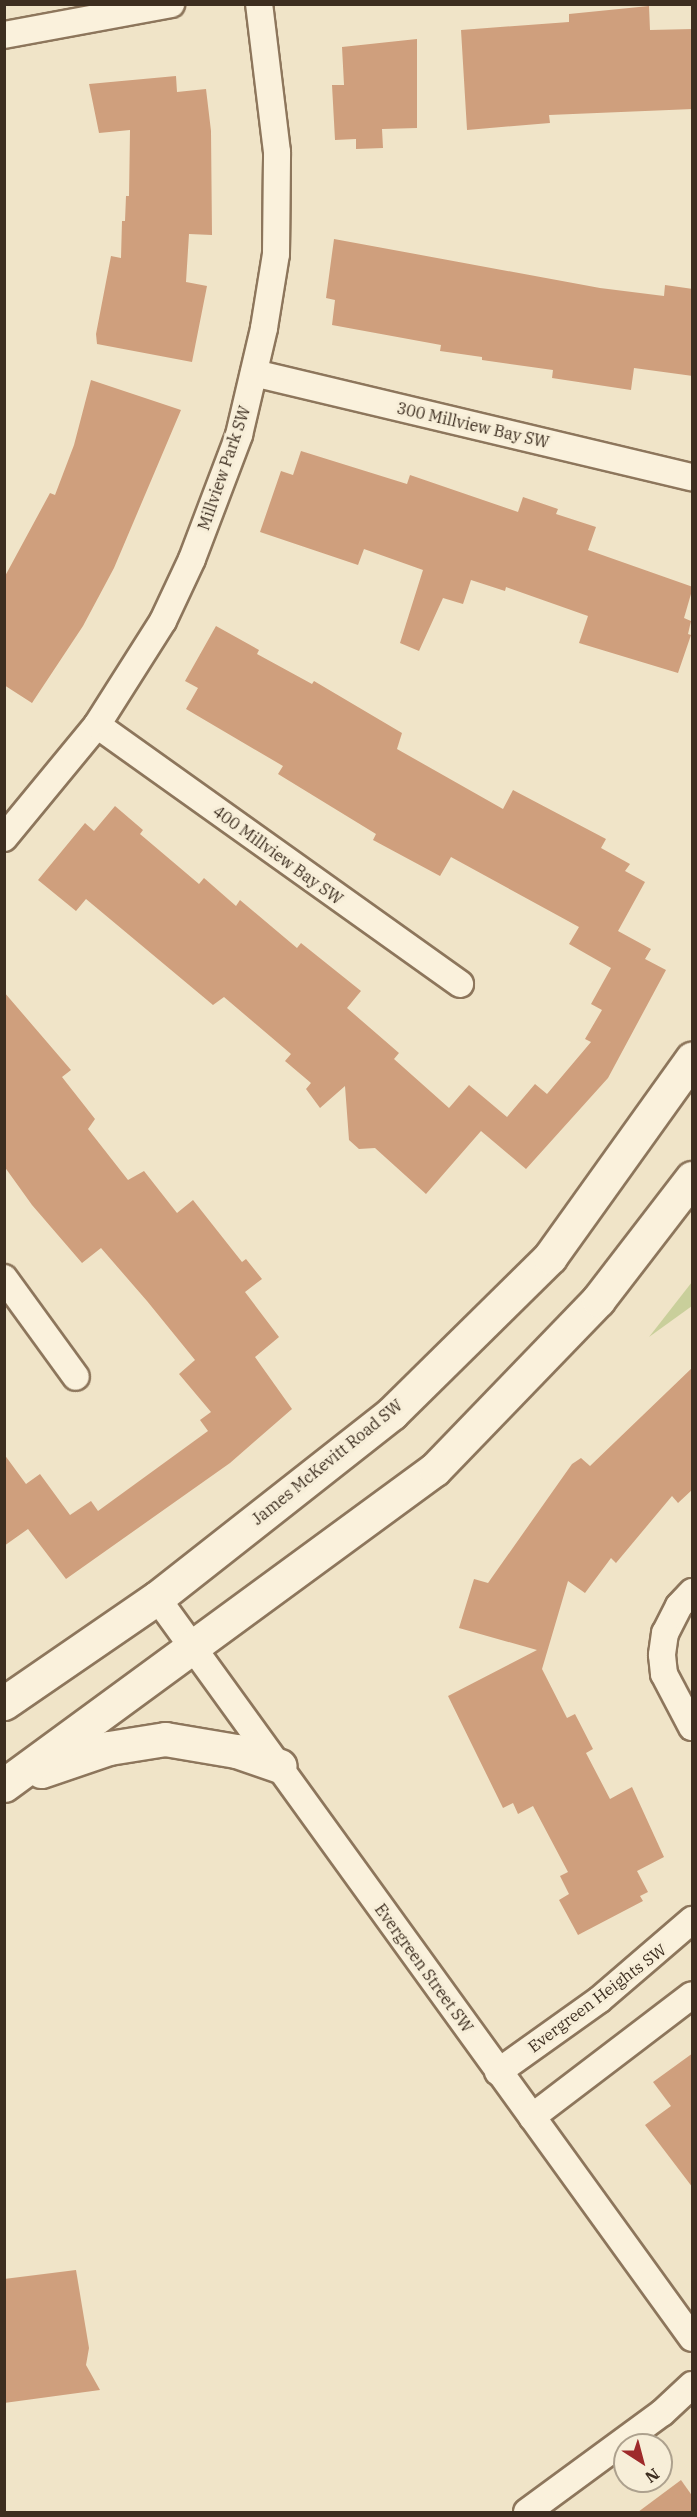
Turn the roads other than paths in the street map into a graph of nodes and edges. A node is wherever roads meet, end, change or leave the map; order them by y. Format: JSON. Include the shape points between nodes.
{"nodes":[{"id":1,"x":171,"y":4,"type":"edge"},
{"id":2,"x":260,"y":4,"type":"edge"},
{"id":3,"x":4,"y":34,"type":"edge"},
{"id":4,"x":254,"y":373,"type":"junction"},
{"id":5,"x":693,"y":477,"type":"edge"},
{"id":6,"x":97,"y":725,"type":"junction"},
{"id":7,"x":4,"y":838,"type":"edge"},
{"id":8,"x":460,"y":984,"type":"dead end"},
{"id":9,"x":693,"y":1059,"type":"edge"},
{"id":10,"x":693,"y":1178,"type":"edge"},
{"id":11,"x":4,"y":1278,"type":"edge"},
{"id":12,"x":76,"y":1377,"type":"dead end"},
{"id":13,"x":693,"y":1592,"type":"edge"},
{"id":14,"x":156,"y":1598,"type":"junction"},
{"id":15,"x":194,"y":1648,"type":"junction"},
{"id":16,"x":4,"y":1702,"type":"edge"},
{"id":17,"x":693,"y":1727,"type":"edge"},
{"id":18,"x":280,"y":1766,"type":"junction"},
{"id":19,"x":6,"y":1784,"type":"edge"},
{"id":20,"x":693,"y":1920,"type":"edge"},
{"id":21,"x":693,"y":1995,"type":"edge"},
{"id":22,"x":498,"y":2072,"type":"junction"},
{"id":23,"x":532,"y":2117,"type":"junction"},
{"id":24,"x":693,"y":2338,"type":"edge"},
{"id":25,"x":693,"y":2385,"type":"edge"},
{"id":26,"x":526,"y":2512,"type":"edge"}],
"edges":[{"from":1,"to":3,"type":"street"},
{"from":2,"to":4,"type":"street","name":"Millview Park SW","via":[[278,190],[276,254]]},
{"from":4,"to":5,"type":"street","name":"300 Millview Bay SW"},
{"from":4,"to":6,"type":"street","name":"Millview Park SW","via":[[236,443],[192,559],[163,621]]},
{"from":6,"to":7,"type":"street","name":"Millview Park SW"},
{"from":6,"to":8,"type":"street","name":"400 Millview Bay SW"},
{"from":9,"to":14,"type":"main road","name":"James McKevitt Road SW","via":[[550,1257],[392,1413]]},
{"from":10,"to":15,"type":"main road","via":[[597,1300],[435,1469]]},
{"from":11,"to":12,"type":"street"},
{"from":13,"to":17,"type":"street","via":[[679,1606],[665,1633],[662,1655],[664,1674]]},
{"from":14,"to":15,"type":"street","name":"Evergreen Street SW"},
{"from":14,"to":16,"type":"main road","name":"James McKevitt Road SW"},
{"from":15,"to":18,"type":"street","name":"Evergreen Street SW"},
{"from":15,"to":19,"type":"main road"},
{"from":18,"to":19,"type":"main road","via":[[236,1752],[165,1739],[109,1748]]},
{"from":18,"to":22,"type":"street","name":"Evergreen Street SW"},
{"from":20,"to":22,"type":"street","name":"Evergreen Heights SW","via":[[599,2000]]},
{"from":21,"to":23,"type":"street"},
{"from":22,"to":23,"type":"street","name":"Evergreen Street SW"},
{"from":23,"to":24,"type":"street","name":"Evergreen Street SW"},
{"from":25,"to":26,"type":"street","via":[[662,2413]]}]}
